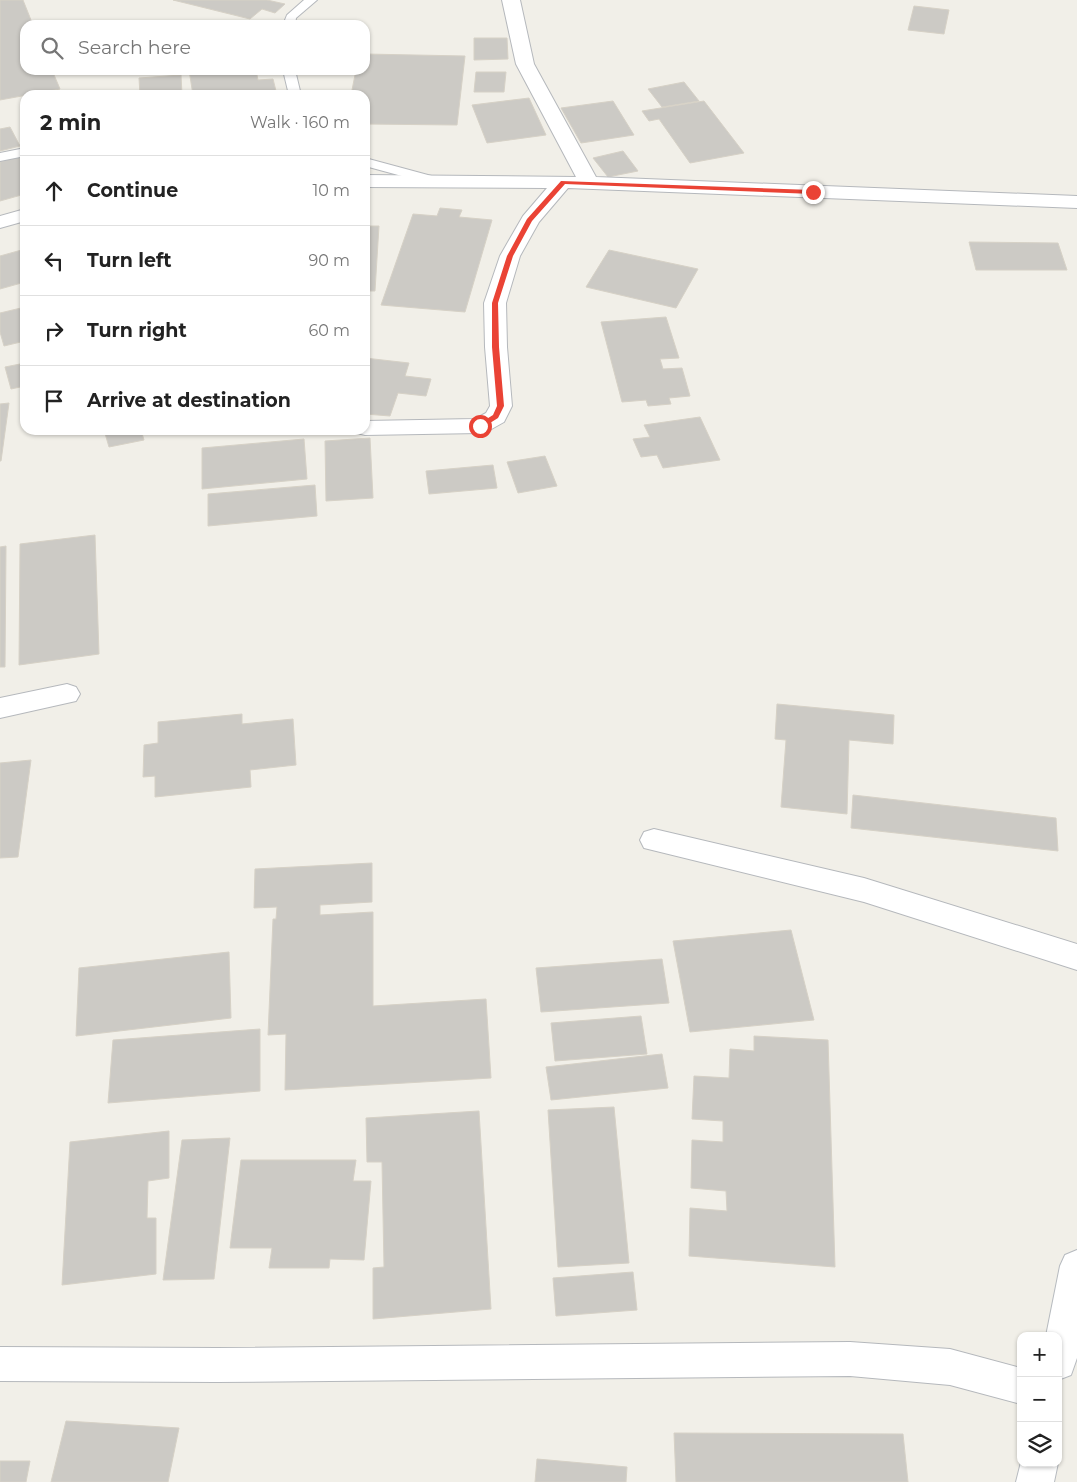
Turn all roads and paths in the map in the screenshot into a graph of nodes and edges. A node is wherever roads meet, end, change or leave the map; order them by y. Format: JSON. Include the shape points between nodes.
{"nodes":[{"id":1,"x":311,"y":0,"type":"edge"},
{"id":2,"x":511,"y":0,"type":"edge"},
{"id":3,"x":291,"y":20,"type":"edge"},
{"id":4,"x":290,"y":75,"type":"edge"},
{"id":5,"x":294,"y":90,"type":"edge"},
{"id":6,"x":20,"y":153,"type":"edge"},
{"id":7,"x":0,"y":157,"type":"edge"},
{"id":8,"x":370,"y":163,"type":"edge"},
{"id":9,"x":370,"y":181,"type":"edge"},
{"id":10,"x":435,"y":181,"type":"junction"},
{"id":11,"x":563,"y":182,"type":"junction"},
{"id":12,"x":589,"y":183,"type":"junction"},
{"id":13,"x":1077,"y":202,"type":"edge"},
{"id":14,"x":20,"y":216,"type":"edge"},
{"id":15,"x":0,"y":222,"type":"edge"},
{"id":16,"x":370,"y":428,"type":"edge"},
{"id":17,"x":66,"y":694,"type":"dead end"},
{"id":18,"x":0,"y":708,"type":"edge"},
{"id":19,"x":654,"y":840,"type":"dead end"},
{"id":20,"x":1077,"y":957,"type":"edge"},
{"id":21,"x":1077,"y":1266,"type":"edge"},
{"id":22,"x":1062,"y":1343,"type":"edge"},
{"id":23,"x":0,"y":1364,"type":"edge"},
{"id":24,"x":1017,"y":1385,"type":"edge"},
{"id":25,"x":1038,"y":1467,"type":"edge"},
{"id":26,"x":1035,"y":1482,"type":"edge"}],
"edges":[{"from":1,"to":3,"type":"lane"},
{"from":2,"to":12,"type":"street","via":[[525,64]]},
{"from":4,"to":5,"type":"lane"},
{"from":6,"to":7,"type":"lane"},
{"from":8,"to":10,"type":"lane"},
{"from":9,"to":10,"type":"street"},
{"from":10,"to":11,"type":"street"},
{"from":11,"to":12,"type":"street"},
{"from":11,"to":16,"type":"street","via":[[530,220],[510,256],[495,303],[501,406],[496,416],[480,426]]},
{"from":12,"to":13,"type":"street"},
{"from":14,"to":15,"type":"street"},
{"from":17,"to":18,"type":"street"},
{"from":19,"to":20,"type":"street","via":[[864,890]]},
{"from":21,"to":22,"type":"street"},
{"from":23,"to":24,"type":"street","via":[[850,1359],[950,1367]]},
{"from":25,"to":26,"type":"street"}]}
